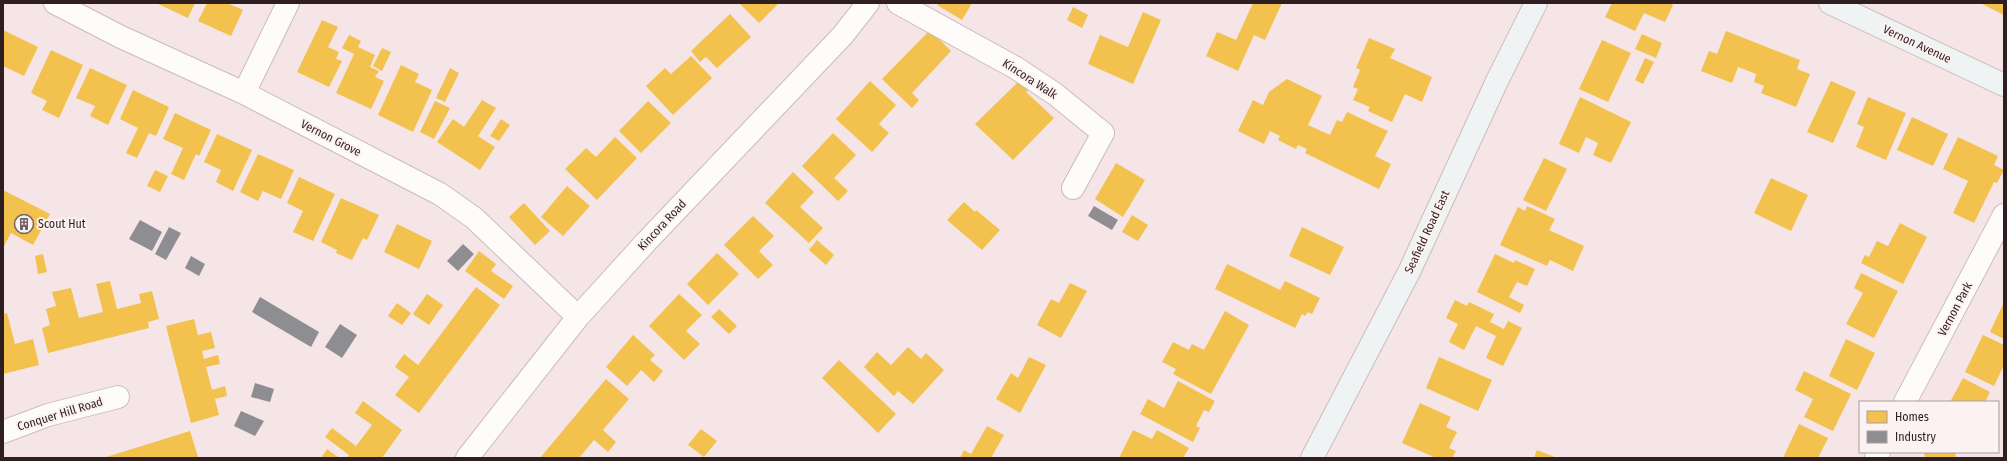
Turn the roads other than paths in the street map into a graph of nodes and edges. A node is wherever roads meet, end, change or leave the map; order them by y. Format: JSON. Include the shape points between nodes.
{"nodes":[{"id":1,"x":54,"y":3,"type":"edge"},
{"id":2,"x":288,"y":3,"type":"edge"},
{"id":3,"x":868,"y":3,"type":"edge"},
{"id":4,"x":898,"y":3,"type":"edge"},
{"id":5,"x":1536,"y":3,"type":"edge"},
{"id":6,"x":1830,"y":3,"type":"edge"},
{"id":7,"x":2004,"y":84,"type":"edge"},
{"id":8,"x":244,"y":92,"type":"junction"},
{"id":9,"x":1073,"y":188,"type":"dead end"},
{"id":10,"x":2004,"y":215,"type":"edge"},
{"id":11,"x":578,"y":317,"type":"junction"},
{"id":12,"x":118,"y":397,"type":"dead end"},
{"id":13,"x":1906,"y":401,"type":"edge"},
{"id":14,"x":3,"y":432,"type":"edge"},
{"id":15,"x":467,"y":458,"type":"edge"},
{"id":16,"x":1312,"y":458,"type":"edge"}],
"edges":[{"from":1,"to":8,"type":"street","name":"Vernon Grove","via":[[121,37]]},
{"from":2,"to":8,"type":"street"},
{"from":3,"to":11,"type":"street","name":"Kincora Road","via":[[843,35]]},
{"from":4,"to":9,"type":"street","name":"Kincora Walk","via":[[1016,68],[1055,94],[1103,133]]},
{"from":5,"to":16,"type":"street","name":"Seafield Road East","via":[[1410,270]]},
{"from":6,"to":7,"type":"street","name":"Vernon Avenue"},
{"from":8,"to":11,"type":"street","name":"Vernon Grove","via":[[459,206]]},
{"from":10,"to":13,"type":"street","name":"Vernon Park"},
{"from":11,"to":15,"type":"street","name":"Kincora Road"},
{"from":12,"to":14,"type":"street","name":"Conquer Hill Road","via":[[48,415]]}]}
